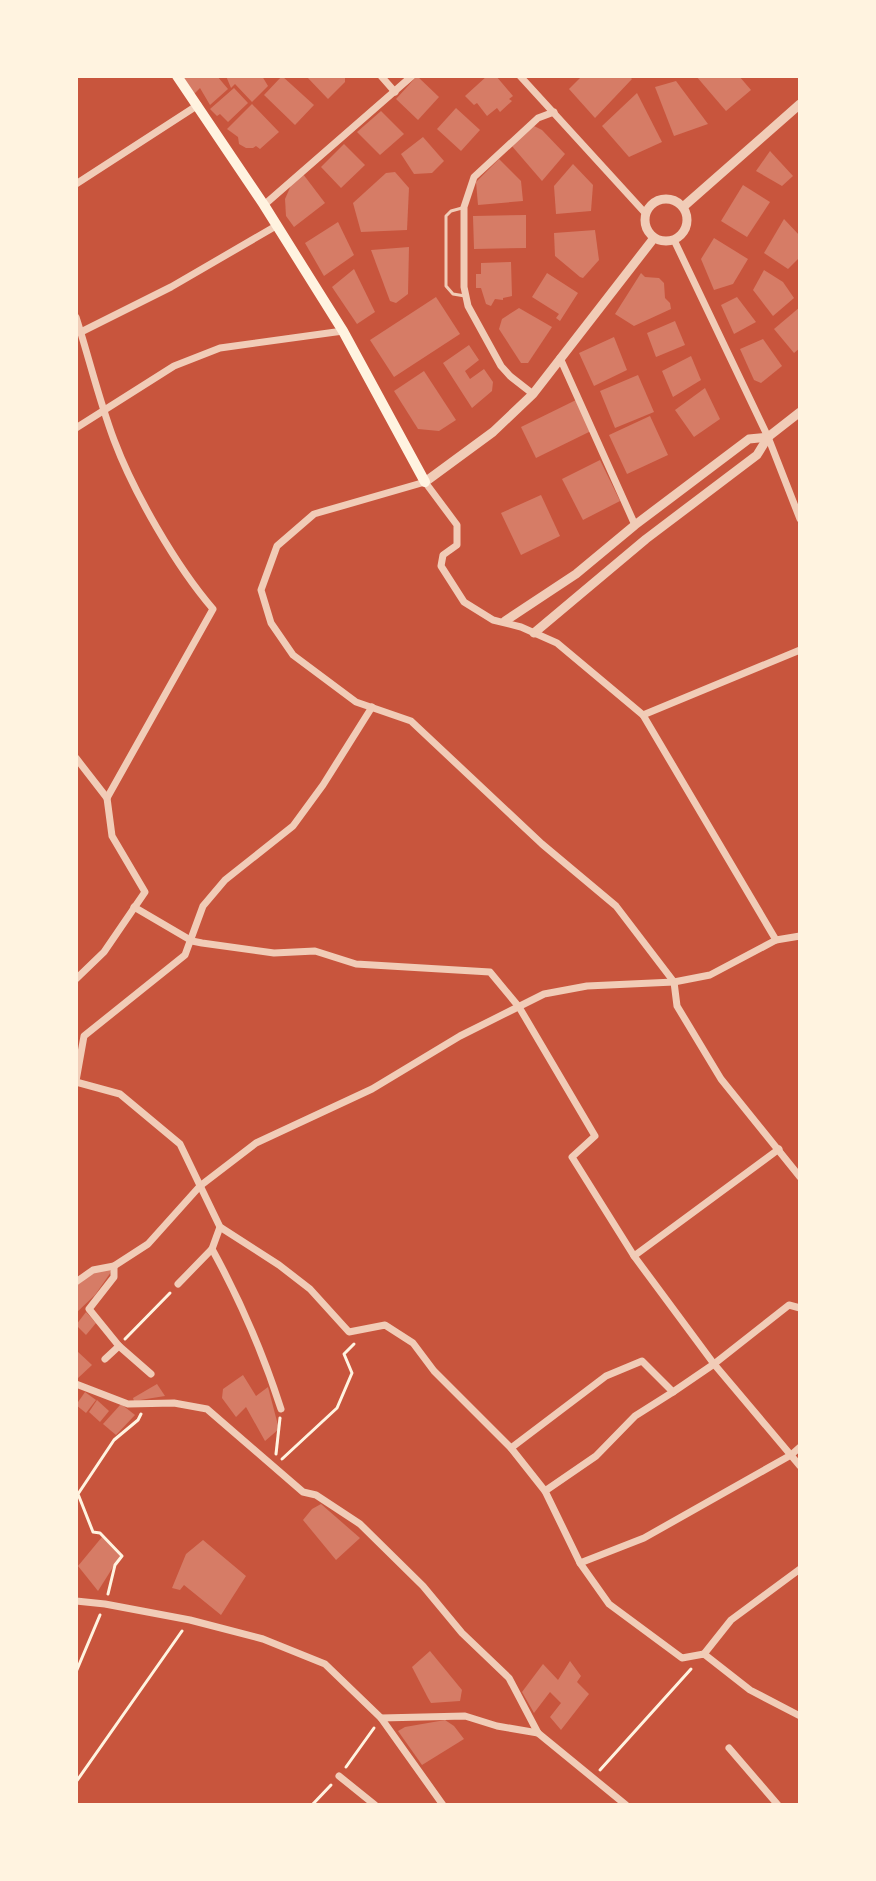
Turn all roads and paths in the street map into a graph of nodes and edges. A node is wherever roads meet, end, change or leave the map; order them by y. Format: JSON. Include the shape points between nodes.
{"nodes":[{"id":1,"x":177,"y":76,"type":"edge"},
{"id":2,"x":381,"y":76,"type":"edge"},
{"id":3,"x":412,"y":76,"type":"edge"},
{"id":4,"x":520,"y":76,"type":"edge"},
{"id":5,"x":395,"y":92,"type":"junction"},
{"id":6,"x":800,"y":104,"type":"edge"},
{"id":7,"x":198,"y":105,"type":"junction"},
{"id":8,"x":554,"y":112,"type":"junction"},
{"id":9,"x":76,"y":184,"type":"edge"},
{"id":10,"x":264,"y":205,"type":"junction"},
{"id":11,"x":464,"y":207,"type":"junction"},
{"id":12,"x":683,"y":207,"type":"junction"},
{"id":13,"x":646,"y":214,"type":"junction"},
{"id":14,"x":276,"y":226,"type":"junction"},
{"id":15,"x":654,"y":238,"type":"junction"},
{"id":16,"x":674,"y":240,"type":"junction"},
{"id":17,"x":465,"y":296,"type":"junction"},
{"id":18,"x":76,"y":317,"type":"edge"},
{"id":19,"x":343,"y":331,"type":"junction"},
{"id":20,"x":81,"y":332,"type":"junction"},
{"id":21,"x":88,"y":357,"type":"junction"},
{"id":22,"x":560,"y":358,"type":"junction"},
{"id":23,"x":76,"y":359,"type":"edge"},
{"id":24,"x":533,"y":394,"type":"junction"},
{"id":25,"x":104,"y":411,"type":"junction"},
{"id":26,"x":800,"y":412,"type":"edge"},
{"id":27,"x":76,"y":428,"type":"edge"},
{"id":28,"x":768,"y":437,"type":"junction"},
{"id":29,"x":425,"y":482,"type":"junction"},
{"id":30,"x":800,"y":519,"type":"edge"},
{"id":31,"x":635,"y":525,"type":"junction"},
{"id":32,"x":566,"y":581,"type":"junction"},
{"id":33,"x":578,"y":597,"type":"junction"},
{"id":34,"x":505,"y":621,"type":"junction"},
{"id":35,"x":534,"y":633,"type":"junction"},
{"id":36,"x":800,"y":650,"type":"edge"},
{"id":37,"x":372,"y":707,"type":"junction"},
{"id":38,"x":643,"y":715,"type":"junction"},
{"id":39,"x":76,"y":758,"type":"edge"},
{"id":40,"x":107,"y":798,"type":"junction"},
{"id":41,"x":134,"y":907,"type":"junction"},
{"id":42,"x":800,"y":936,"type":"edge"},
{"id":43,"x":776,"y":940,"type":"junction"},
{"id":44,"x":192,"y":941,"type":"junction"},
{"id":45,"x":76,"y":979,"type":"edge"},
{"id":46,"x":674,"y":982,"type":"junction"},
{"id":47,"x":519,"y":1007,"type":"junction"},
{"id":48,"x":76,"y":1082,"type":"edge"},
{"id":49,"x":779,"y":1149,"type":"junction"},
{"id":50,"x":800,"y":1177,"type":"edge"},
{"id":51,"x":200,"y":1186,"type":"junction"},
{"id":52,"x":220,"y":1227,"type":"junction"},
{"id":53,"x":212,"y":1249,"type":"junction"},
{"id":54,"x":634,"y":1256,"type":"junction"},
{"id":55,"x":114,"y":1266,"type":"junction"},
{"id":56,"x":76,"y":1282,"type":"edge"},
{"id":57,"x":178,"y":1284,"type":"joint"},
{"id":58,"x":800,"y":1308,"type":"edge"},
{"id":59,"x":368,"y":1330,"type":"junction"},
{"id":60,"x":119,"y":1346,"type":"junction"},
{"id":61,"x":105,"y":1359,"type":"dead end"},
{"id":62,"x":714,"y":1364,"type":"junction"},
{"id":63,"x":151,"y":1374,"type":"dead end"},
{"id":64,"x":76,"y":1385,"type":"edge"},
{"id":65,"x":673,"y":1392,"type":"junction"},
{"id":66,"x":147,"y":1404,"type":"junction"},
{"id":67,"x":281,"y":1409,"type":"joint"},
{"id":68,"x":800,"y":1447,"type":"edge"},
{"id":69,"x":511,"y":1448,"type":"junction"},
{"id":70,"x":791,"y":1455,"type":"junction"},
{"id":71,"x":275,"y":1465,"type":"junction"},
{"id":72,"x":800,"y":1466,"type":"edge"},
{"id":73,"x":545,"y":1491,"type":"junction"},
{"id":74,"x":580,"y":1563,"type":"junction"},
{"id":75,"x":800,"y":1569,"type":"edge"},
{"id":76,"x":76,"y":1601,"type":"edge"},
{"id":77,"x":105,"y":1604,"type":"junction"},
{"id":78,"x":115,"y":1606,"type":"junction"},
{"id":79,"x":190,"y":1620,"type":"junction"},
{"id":80,"x":704,"y":1654,"type":"junction"},
{"id":81,"x":76,"y":1672,"type":"edge"},
{"id":82,"x":800,"y":1716,"type":"edge"},
{"id":83,"x":381,"y":1718,"type":"junction"},
{"id":84,"x":538,"y":1733,"type":"junction"},
{"id":85,"x":729,"y":1748,"type":"dead end"},
{"id":86,"x":339,"y":1776,"type":"junction"},
{"id":87,"x":593,"y":1778,"type":"junction"},
{"id":88,"x":76,"y":1782,"type":"edge"},
{"id":89,"x":312,"y":1805,"type":"edge"},
{"id":90,"x":375,"y":1805,"type":"edge"},
{"id":91,"x":443,"y":1805,"type":"edge"},
{"id":92,"x":626,"y":1805,"type":"edge"},
{"id":93,"x":778,"y":1805,"type":"edge"}],
"edges":[{"from":1,"to":7,"type":"main road"},
{"from":2,"to":5,"type":"street"},
{"from":3,"to":5,"type":"street"},
{"from":4,"to":8,"type":"street"},
{"from":5,"to":10,"type":"street"},
{"from":6,"to":12,"type":"street"},
{"from":7,"to":9,"type":"street"},
{"from":7,"to":10,"type":"main road"},
{"from":8,"to":11,"type":"street","via":[[538,118],[474,177]]},
{"from":8,"to":13,"type":"street"},
{"from":10,"to":14,"type":"main road"},
{"from":11,"to":17,"type":"street"},
{"from":11,"to":17,"type":"lane","via":[[446,216],[446,286]]},
{"from":12,"to":13,"type":"street","via":[[662,199]]},
{"from":12,"to":16,"type":"street","via":[[688,222]]},
{"from":13,"to":15,"type":"street","via":[[646,227]]},
{"from":14,"to":19,"type":"main road"},
{"from":14,"to":20,"type":"street"},
{"from":15,"to":16,"type":"street"},
{"from":15,"to":22,"type":"street"},
{"from":16,"to":28,"type":"street"},
{"from":17,"to":24,"type":"street","via":[[501,366]]},
{"from":18,"to":20,"type":"street"},
{"from":19,"to":25,"type":"street","via":[[220,348],[174,366]]},
{"from":19,"to":29,"type":"main road"},
{"from":20,"to":21,"type":"street"},
{"from":21,"to":23,"type":"street"},
{"from":21,"to":25,"type":"street"},
{"from":22,"to":24,"type":"street"},
{"from":22,"to":31,"type":"street"},
{"from":24,"to":29,"type":"street","via":[[493,432]]},
{"from":25,"to":27,"type":"street"},
{"from":25,"to":40,"type":"street","via":[[149,512],[190,582],[213,609]]},
{"from":26,"to":28,"type":"street"},
{"from":28,"to":30,"type":"street"},
{"from":28,"to":31,"type":"street","via":[[749,439]]},
{"from":28,"to":33,"type":"street","via":[[757,455]]},
{"from":29,"to":34,"type":"street","via":[[457,525],[457,545],[443,555],[446,576],[464,602],[493,620]]},
{"from":29,"to":37,"type":"street","via":[[314,514],[277,546],[261,590],[271,623],[293,655],[356,702]]},
{"from":31,"to":32,"type":"street"},
{"from":32,"to":33,"type":"street"},
{"from":32,"to":34,"type":"street"},
{"from":33,"to":35,"type":"street"},
{"from":34,"to":35,"type":"street"},
{"from":35,"to":38,"type":"street","via":[[575,656]]},
{"from":36,"to":38,"type":"street"},
{"from":37,"to":44,"type":"street","via":[[293,826],[225,880],[203,906]]},
{"from":37,"to":46,"type":"street","via":[[411,721],[616,906]]},
{"from":38,"to":43,"type":"street"},
{"from":39,"to":40,"type":"street"},
{"from":40,"to":41,"type":"street","via":[[112,836],[145,892]]},
{"from":41,"to":44,"type":"street"},
{"from":41,"to":45,"type":"street","via":[[104,952]]},
{"from":42,"to":43,"type":"street"},
{"from":43,"to":46,"type":"street","via":[[710,975]]},
{"from":44,"to":47,"type":"street","via":[[274,953],[315,951],[356,964],[490,972]]},
{"from":44,"to":48,"type":"street","via":[[185,955],[84,1036]]},
{"from":46,"to":47,"type":"street","via":[[587,986],[544,994]]},
{"from":46,"to":49,"type":"street","via":[[677,1006],[721,1079]]},
{"from":47,"to":51,"type":"street","via":[[372,1089],[256,1143]]},
{"from":47,"to":54,"type":"street","via":[[595,1136],[572,1157]]},
{"from":48,"to":51,"type":"street","via":[[120,1094],[180,1144]]},
{"from":49,"to":50,"type":"street"},
{"from":49,"to":54,"type":"street"},
{"from":51,"to":52,"type":"street"},
{"from":51,"to":55,"type":"street","via":[[148,1244]]},
{"from":52,"to":53,"type":"street"},
{"from":52,"to":59,"type":"street","via":[[310,1289],[349,1332]]},
{"from":53,"to":57,"type":"street"},
{"from":53,"to":67,"type":"street","via":[[269,1370]]},
{"from":54,"to":62,"type":"street"},
{"from":55,"to":56,"type":"street","via":[[93,1270]]},
{"from":55,"to":60,"type":"street","via":[[114,1277],[89,1309]]},
{"from":57,"to":60,"type":"path"},
{"from":58,"to":62,"type":"street","via":[[789,1305]]},
{"from":59,"to":69,"type":"street","via":[[385,1325],[413,1343]]},
{"from":59,"to":71,"type":"path","via":[[344,1354],[352,1373],[337,1408]]},
{"from":60,"to":61,"type":"street"},
{"from":60,"to":63,"type":"street"},
{"from":62,"to":65,"type":"street"},
{"from":62,"to":70,"type":"street"},
{"from":64,"to":66,"type":"street","via":[[128,1404]]},
{"from":65,"to":69,"type":"street","via":[[642,1361],[606,1376]]},
{"from":65,"to":73,"type":"street","via":[[635,1416],[596,1456]]},
{"from":66,"to":71,"type":"street","via":[[207,1409]]},
{"from":66,"to":78,"type":"path","via":[[138,1420],[114,1440],[78,1494],[93,1532],[122,1556],[108,1594]]},
{"from":67,"to":71,"type":"path"},
{"from":68,"to":70,"type":"street"},
{"from":69,"to":73,"type":"street"},
{"from":70,"to":72,"type":"street"},
{"from":70,"to":74,"type":"street","via":[[644,1538]]},
{"from":71,"to":84,"type":"street","via":[[303,1492],[360,1524],[423,1586],[509,1678]]},
{"from":73,"to":74,"type":"street"},
{"from":74,"to":80,"type":"street","via":[[609,1604],[662,1644],[682,1658]]},
{"from":75,"to":80,"type":"street","via":[[731,1620]]},
{"from":76,"to":77,"type":"street"},
{"from":77,"to":78,"type":"street"},
{"from":77,"to":81,"type":"path"},
{"from":78,"to":79,"type":"street"},
{"from":79,"to":83,"type":"street","via":[[263,1639],[325,1664]]},
{"from":79,"to":88,"type":"path"},
{"from":80,"to":82,"type":"street","via":[[750,1690]]},
{"from":80,"to":87,"type":"path"},
{"from":83,"to":84,"type":"street","via":[[465,1716]]},
{"from":83,"to":86,"type":"path"},
{"from":83,"to":91,"type":"street"},
{"from":84,"to":87,"type":"street"},
{"from":85,"to":93,"type":"street"},
{"from":86,"to":89,"type":"path"},
{"from":86,"to":90,"type":"street"},
{"from":87,"to":92,"type":"street"}]}
